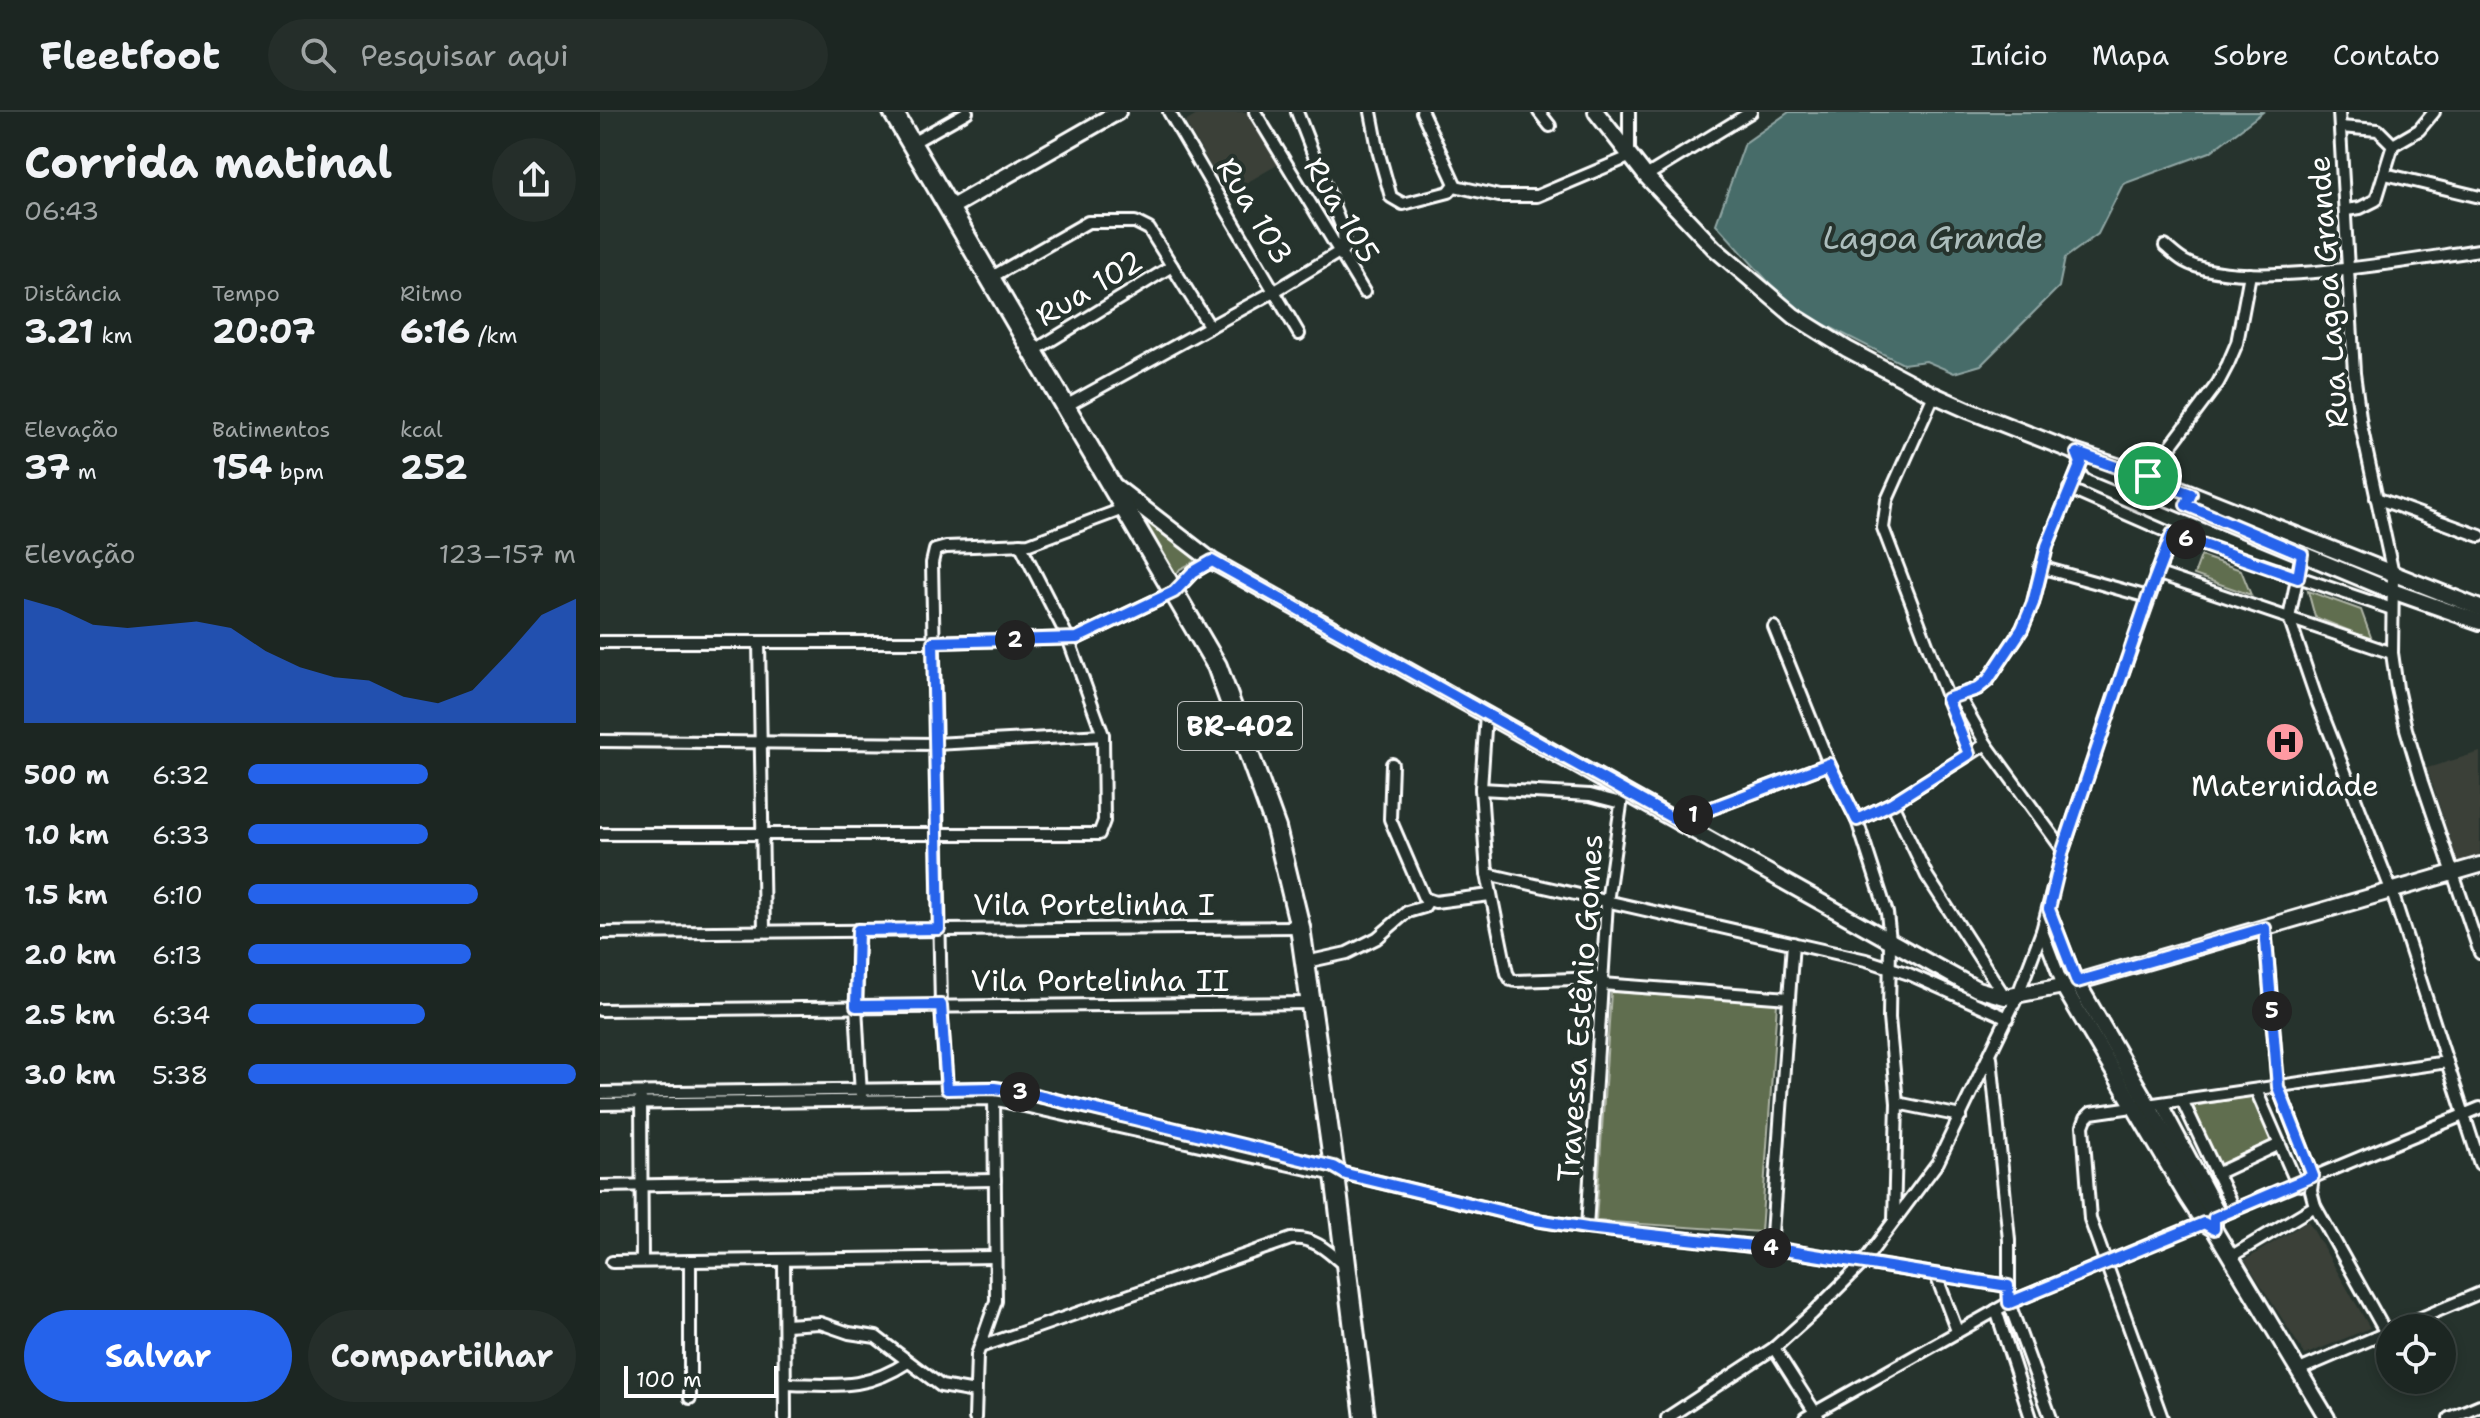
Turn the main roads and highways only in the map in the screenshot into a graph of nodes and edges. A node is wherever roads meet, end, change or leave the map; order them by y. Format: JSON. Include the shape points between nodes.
{"nodes":[{"id":1,"x":893,"y":112,"type":"edge"},
{"id":2,"x":1365,"y":1418,"type":"edge"}],
"edges":[{"from":1,"to":2,"type":"highway","number":"BR-402","via":[[1217,666],[1246,741],[1276,828],[1300,927],[1338,1172]]}]}
